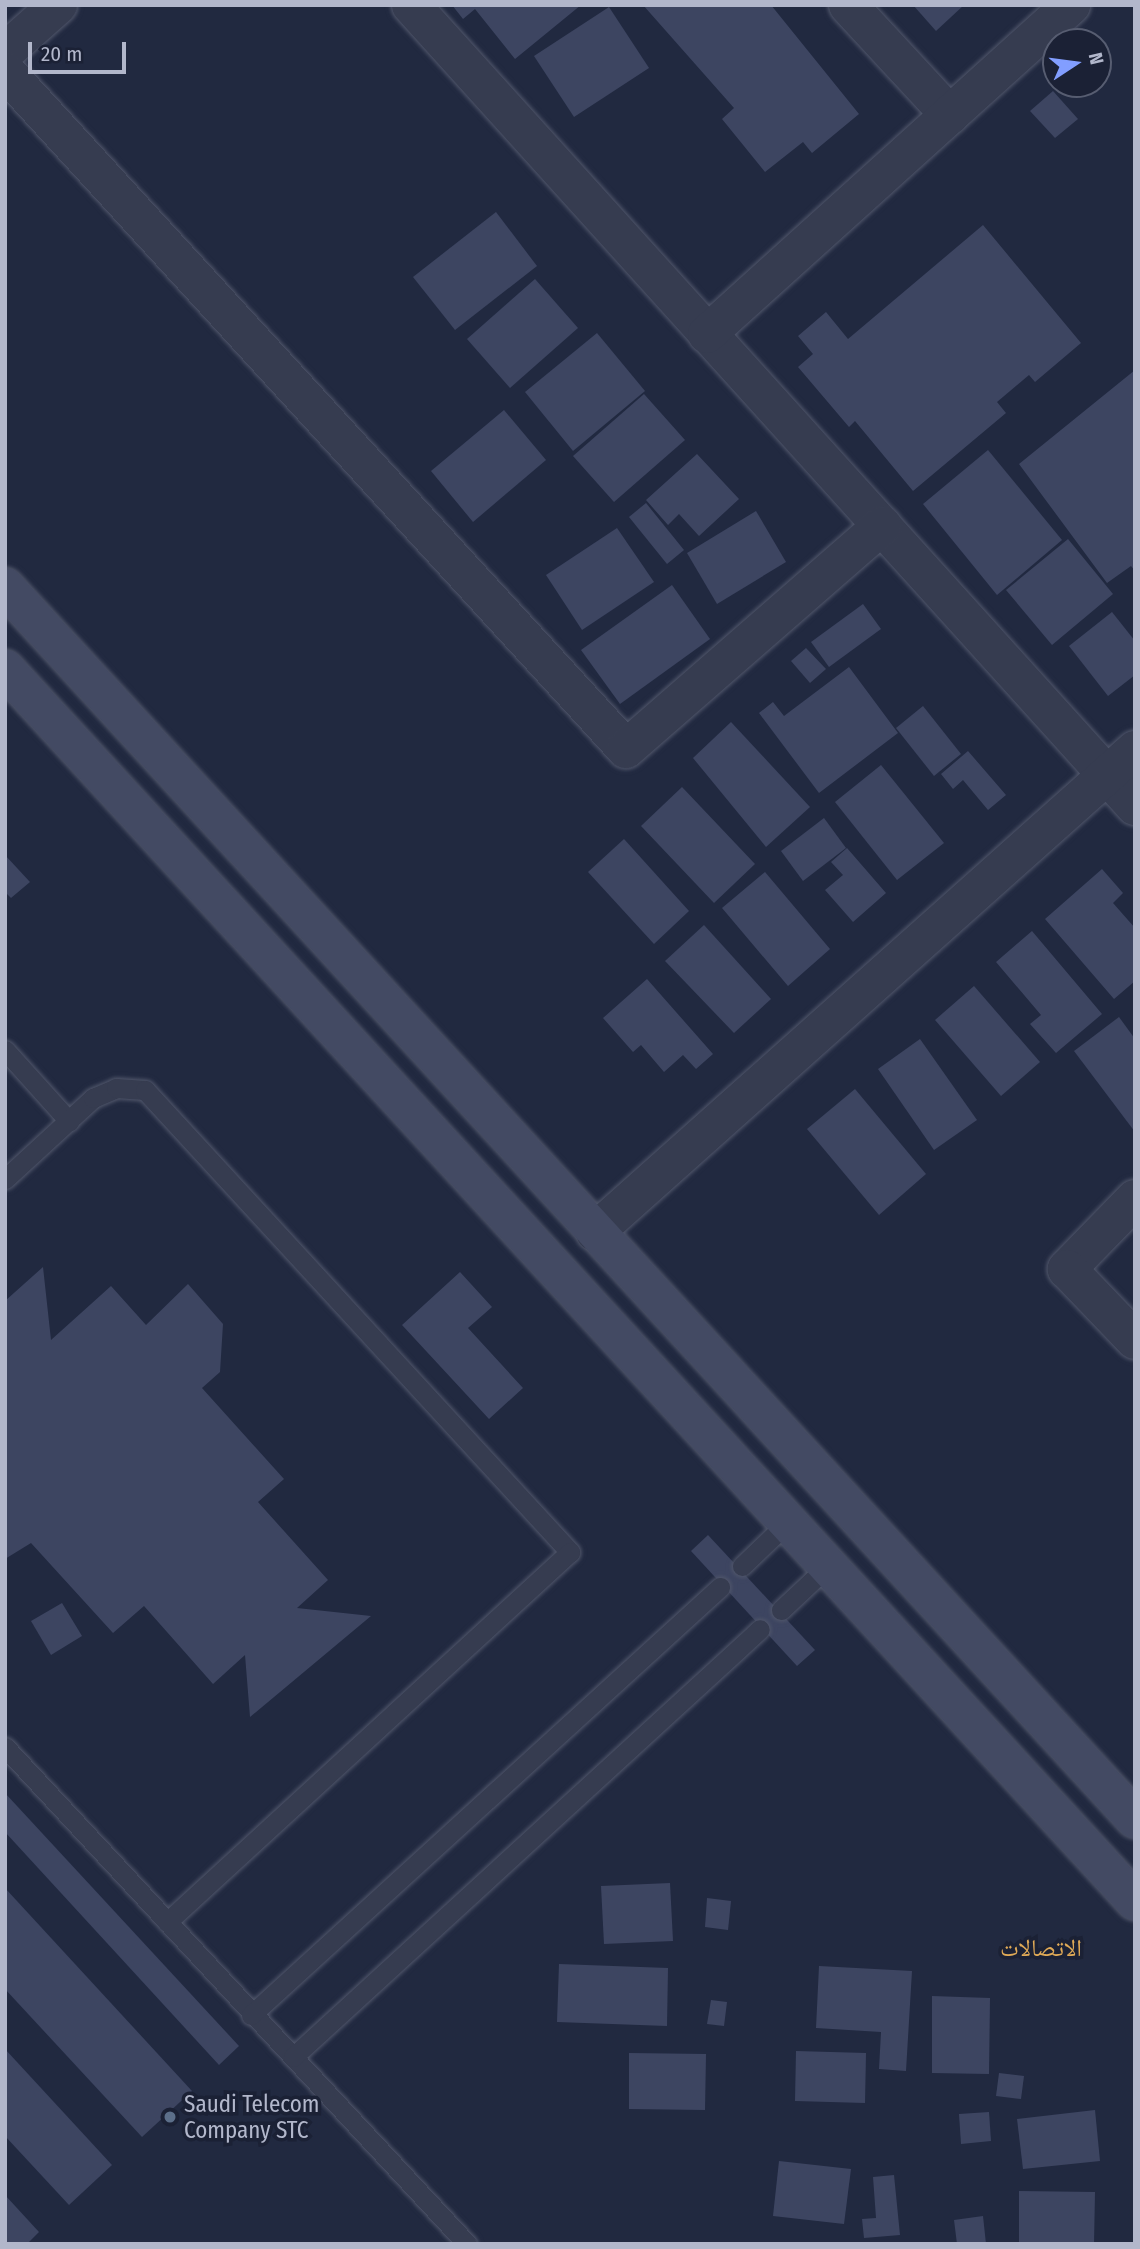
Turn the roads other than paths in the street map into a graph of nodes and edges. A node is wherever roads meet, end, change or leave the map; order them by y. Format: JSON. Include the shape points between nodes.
{"nodes":[{"id":1,"x":58,"y":5,"type":"edge"},
{"id":2,"x":411,"y":5,"type":"edge"},
{"id":3,"x":848,"y":5,"type":"edge"},
{"id":4,"x":1071,"y":5,"type":"edge"},
{"id":5,"x":5,"y":52,"type":"edge"},
{"id":6,"x":5,"y":71,"type":"edge"},
{"id":7,"x":950,"y":115,"type":"junction"},
{"id":8,"x":707,"y":334,"type":"junction"},
{"id":9,"x":882,"y":526,"type":"junction"},
{"id":10,"x":5,"y":587,"type":"edge"},
{"id":11,"x":5,"y":669,"type":"edge"},
{"id":12,"x":1121,"y":763,"type":"edge"},
{"id":13,"x":1135,"y":806,"type":"edge"},
{"id":14,"x":5,"y":1050,"type":"edge"},
{"id":15,"x":69,"y":1121,"type":"junction"},
{"id":16,"x":5,"y":1179,"type":"edge"},
{"id":17,"x":1135,"y":1199,"type":"edge"},
{"id":18,"x":595,"y":1232,"type":"junction"},
{"id":19,"x":1135,"y":1340,"type":"edge"},
{"id":20,"x":789,"y":1521,"type":"junction"},
{"id":21,"x":830,"y":1564,"type":"junction"},
{"id":22,"x":742,"y":1566,"type":"dead end"},
{"id":23,"x":719,"y":1587,"type":"dead end"},
{"id":24,"x":781,"y":1610,"type":"dead end"},
{"id":25,"x":760,"y":1629,"type":"dead end"},
{"id":26,"x":5,"y":1747,"type":"edge"},
{"id":27,"x":1135,"y":1819,"type":"edge"},
{"id":28,"x":1135,"y":1901,"type":"edge"},
{"id":29,"x":167,"y":1922,"type":"junction"},
{"id":30,"x":251,"y":2015,"type":"junction"},
{"id":31,"x":293,"y":2057,"type":"junction"},
{"id":32,"x":467,"y":2244,"type":"edge"}],
"edges":[{"from":1,"to":5,"type":"street"},
{"from":2,"to":8,"type":"street"},
{"from":3,"to":7,"type":"street"},
{"from":4,"to":7,"type":"street"},
{"from":6,"to":9,"type":"street","via":[[626,749]]},
{"from":7,"to":8,"type":"street"},
{"from":8,"to":9,"type":"street"},
{"from":9,"to":12,"type":"street"},
{"from":10,"to":18,"type":"street"},
{"from":11,"to":20,"type":"street"},
{"from":12,"to":13,"type":"street"},
{"from":12,"to":18,"type":"street"},
{"from":14,"to":15,"type":"lane"},
{"from":15,"to":16,"type":"lane"},
{"from":15,"to":29,"type":"lane","via":[[117,1088],[145,1090],[570,1552]]},
{"from":17,"to":19,"type":"street","via":[[1067,1269]]},
{"from":18,"to":27,"type":"street"},
{"from":20,"to":21,"type":"street"},
{"from":20,"to":22,"type":"lane"},
{"from":21,"to":24,"type":"lane"},
{"from":21,"to":28,"type":"street"},
{"from":23,"to":30,"type":"lane"},
{"from":25,"to":31,"type":"lane"},
{"from":26,"to":29,"type":"lane"},
{"from":29,"to":30,"type":"lane"},
{"from":30,"to":31,"type":"lane"},
{"from":31,"to":32,"type":"lane"}]}
